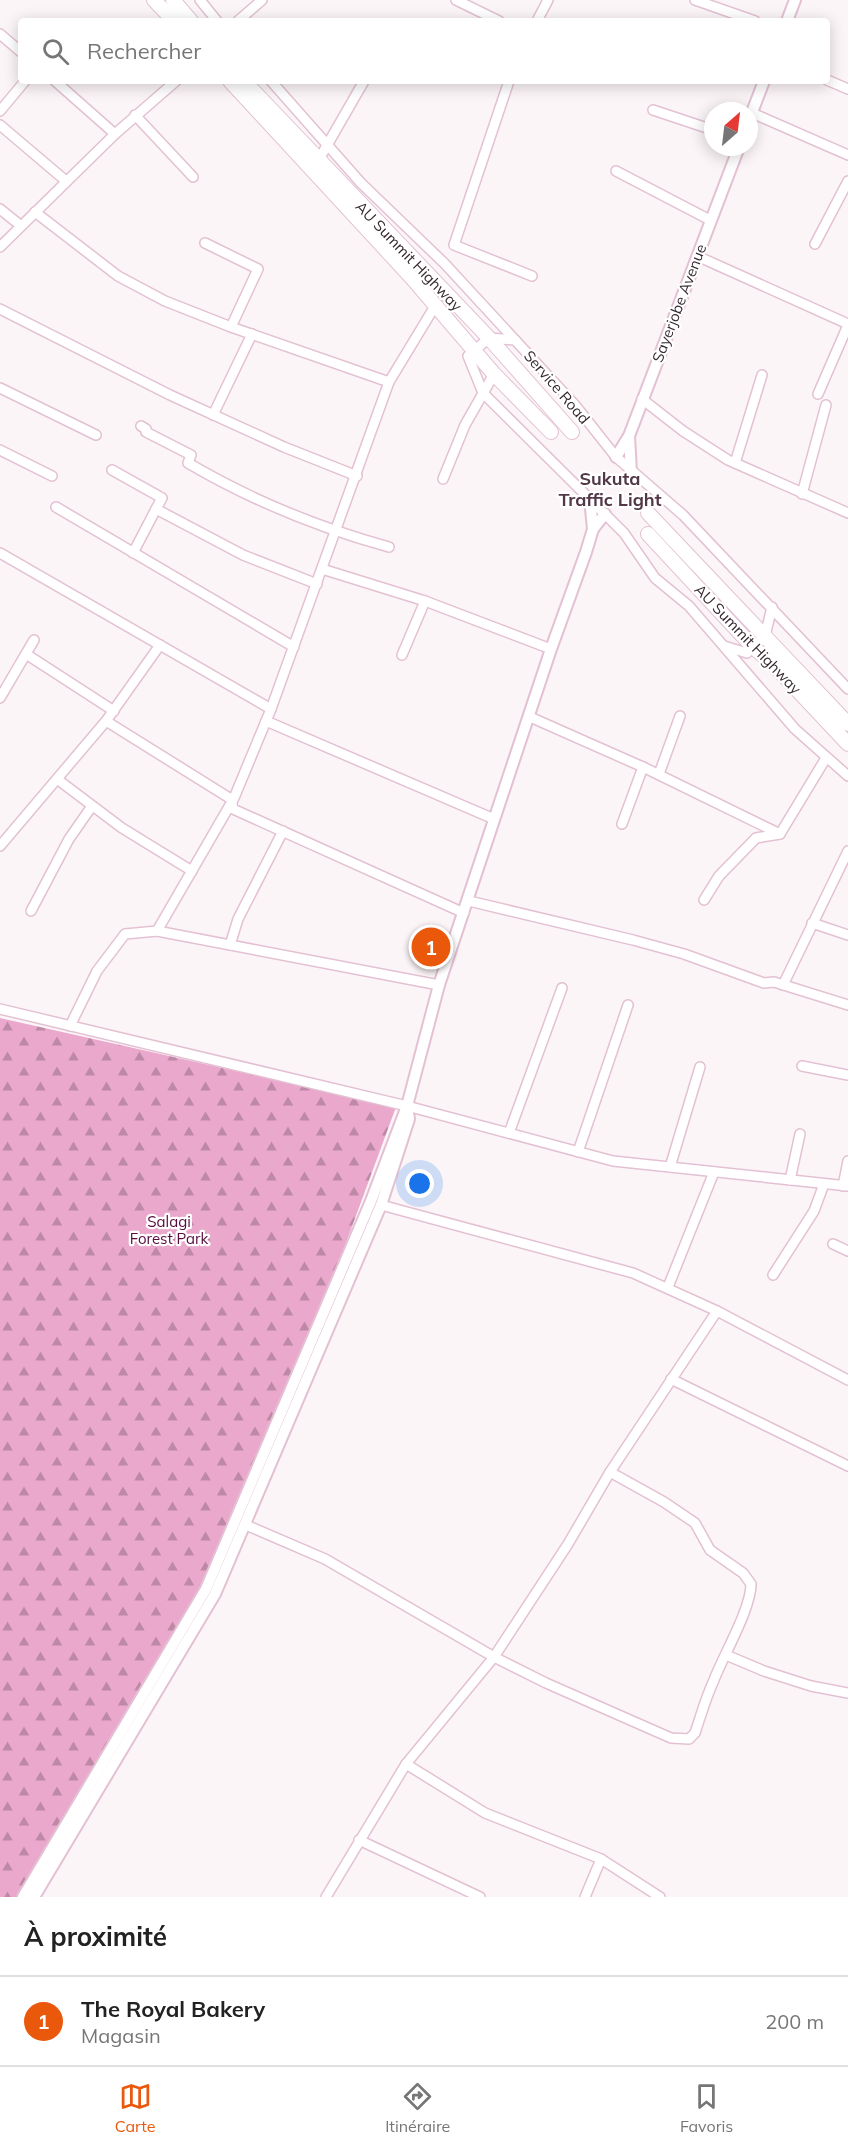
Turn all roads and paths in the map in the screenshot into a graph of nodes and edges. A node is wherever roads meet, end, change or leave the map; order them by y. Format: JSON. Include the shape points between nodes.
{"nodes":[{"id":1,"x":154,"y":0,"type":"edge"},
{"id":2,"x":173,"y":0,"type":"edge"},
{"id":3,"x":200,"y":0,"type":"edge"},
{"id":4,"x":262,"y":0,"type":"edge"},
{"id":5,"x":456,"y":0,"type":"edge"},
{"id":6,"x":548,"y":0,"type":"edge"},
{"id":7,"x":694,"y":0,"type":"edge"},
{"id":8,"x":795,"y":0,"type":"edge"},
{"id":9,"x":171,"y":18,"type":"edge"},
{"id":10,"x":188,"y":18,"type":"edge"},
{"id":11,"x":215,"y":18,"type":"edge"},
{"id":12,"x":241,"y":18,"type":"edge"},
{"id":13,"x":493,"y":18,"type":"edge"},
{"id":14,"x":539,"y":18,"type":"edge"},
{"id":15,"x":746,"y":18,"type":"edge"},
{"id":16,"x":788,"y":18,"type":"edge"},
{"id":17,"x":0,"y":34,"type":"edge"},
{"id":18,"x":18,"y":49,"type":"edge"},
{"id":19,"x":830,"y":81,"type":"edge"},
{"id":20,"x":22,"y":84,"type":"edge"},
{"id":21,"x":58,"y":84,"type":"edge"},
{"id":22,"x":172,"y":84,"type":"edge"},
{"id":23,"x":233,"y":84,"type":"edge"},
{"id":24,"x":247,"y":84,"type":"edge"},
{"id":25,"x":274,"y":84,"type":"edge"},
{"id":26,"x":362,"y":84,"type":"edge"},
{"id":27,"x":508,"y":84,"type":"edge"},
{"id":28,"x":763,"y":84,"type":"edge"},
{"id":29,"x":848,"y":90,"type":"edge"},
{"id":30,"x":756,"y":102,"type":"edge"},
{"id":31,"x":653,"y":110,"type":"dead end"},
{"id":32,"x":0,"y":111,"type":"edge"},
{"id":33,"x":135,"y":115,"type":"junction"},
{"id":34,"x":758,"y":119,"type":"edge"},
{"id":35,"x":0,"y":125,"type":"edge"},
{"id":36,"x":704,"y":127,"type":"edge"},
{"id":37,"x":115,"y":134,"type":"junction"},
{"id":38,"x":329,"y":144,"type":"junction"},
{"id":39,"x":848,"y":154,"type":"edge"},
{"id":40,"x":736,"y":156,"type":"edge"},
{"id":41,"x":318,"y":161,"type":"junction"},
{"id":42,"x":616,"y":171,"type":"dead end"},
{"id":43,"x":193,"y":177,"type":"dead end"},
{"id":44,"x":66,"y":181,"type":"junction"},
{"id":45,"x":847,"y":187,"type":"edge"},
{"id":46,"x":0,"y":209,"type":"edge"},
{"id":47,"x":35,"y":212,"type":"junction"},
{"id":48,"x":711,"y":220,"type":"junction"},
{"id":49,"x":20,"y":225,"type":"junction"},
{"id":50,"x":205,"y":243,"type":"dead end"},
{"id":51,"x":815,"y":244,"type":"dead end"},
{"id":52,"x":0,"y":247,"type":"edge"},
{"id":53,"x":697,"y":256,"type":"junction"},
{"id":54,"x":532,"y":276,"type":"dead end"},
{"id":55,"x":435,"y":306,"type":"junction"},
{"id":56,"x":0,"y":309,"type":"edge"},
{"id":57,"x":848,"y":325,"type":"edge"},
{"id":58,"x":231,"y":327,"type":"junction"},
{"id":59,"x":252,"y":334,"type":"junction"},
{"id":60,"x":489,"y":338,"type":"junction"},
{"id":61,"x":515,"y":340,"type":"junction"},
{"id":62,"x":474,"y":351,"type":"junction"},
{"id":63,"x":494,"y":374,"type":"junction"},
{"id":64,"x":762,"y":375,"type":"dead end"},
{"id":65,"x":389,"y":382,"type":"junction"},
{"id":66,"x":0,"y":388,"type":"edge"},
{"id":67,"x":483,"y":393,"type":"junction"},
{"id":68,"x":818,"y":394,"type":"dead end"},
{"id":69,"x":642,"y":399,"type":"junction"},
{"id":70,"x":826,"y":405,"type":"dead end"},
{"id":71,"x":213,"y":415,"type":"junction"},
{"id":72,"x":141,"y":426,"type":"dead end"},
{"id":73,"x":546,"y":427,"type":"dead end"},
{"id":74,"x":572,"y":432,"type":"dead end"},
{"id":75,"x":96,"y":435,"type":"dead end"},
{"id":76,"x":629,"y":436,"type":"junction"},
{"id":77,"x":0,"y":450,"type":"edge"},
{"id":78,"x":616,"y":457,"type":"junction"},
{"id":79,"x":735,"y":463,"type":"junction"},
{"id":80,"x":112,"y":470,"type":"dead end"},
{"id":81,"x":631,"y":473,"type":"junction"},
{"id":82,"x":52,"y":476,"type":"dead end"},
{"id":83,"x":357,"y":476,"type":"junction"},
{"id":84,"x":443,"y":479,"type":"dead end"},
{"id":85,"x":802,"y":494,"type":"junction"},
{"id":86,"x":590,"y":499,"type":"junction"},
{"id":87,"x":56,"y":507,"type":"dead end"},
{"id":88,"x":156,"y":509,"type":"junction"},
{"id":89,"x":648,"y":513,"type":"dead end"},
{"id":90,"x":848,"y":513,"type":"edge"},
{"id":91,"x":605,"y":514,"type":"junction"},
{"id":92,"x":593,"y":529,"type":"junction"},
{"id":93,"x":336,"y":530,"type":"junction"},
{"id":94,"x":648,"y":534,"type":"dead end"},
{"id":95,"x":389,"y":547,"type":"dead end"},
{"id":96,"x":133,"y":553,"type":"junction"},
{"id":97,"x":0,"y":554,"type":"edge"},
{"id":98,"x":322,"y":569,"type":"junction"},
{"id":99,"x":317,"y":584,"type":"junction"},
{"id":100,"x":425,"y":601,"type":"junction"},
{"id":101,"x":772,"y":607,"type":"junction"},
{"id":102,"x":765,"y":636,"type":"junction"},
{"id":103,"x":34,"y":640,"type":"dead end"},
{"id":104,"x":160,"y":645,"type":"junction"},
{"id":105,"x":722,"y":645,"type":"junction"},
{"id":106,"x":294,"y":646,"type":"junction"},
{"id":107,"x":753,"y":647,"type":"junction"},
{"id":108,"x":551,"y":649,"type":"junction"},
{"id":109,"x":26,"y":654,"type":"junction"},
{"id":110,"x":402,"y":655,"type":"dead end"},
{"id":111,"x":848,"y":689,"type":"edge"},
{"id":112,"x":0,"y":698,"type":"edge"},
{"id":113,"x":271,"y":709,"type":"junction"},
{"id":114,"x":114,"y":711,"type":"junction"},
{"id":115,"x":680,"y":716,"type":"dead end"},
{"id":116,"x":531,"y":717,"type":"junction"},
{"id":117,"x":106,"y":721,"type":"junction"},
{"id":118,"x":266,"y":721,"type":"junction"},
{"id":119,"x":848,"y":724,"type":"edge"},
{"id":120,"x":848,"y":744,"type":"edge"},
{"id":121,"x":826,"y":758,"type":"junction"},
{"id":122,"x":643,"y":766,"type":"junction"},
{"id":123,"x":658,"y":774,"type":"junction"},
{"id":124,"x":848,"y":776,"type":"edge"},
{"id":125,"x":57,"y":779,"type":"junction"},
{"id":126,"x":231,"y":803,"type":"junction"},
{"id":127,"x":92,"y":806,"type":"junction"},
{"id":128,"x":494,"y":819,"type":"junction"},
{"id":129,"x":622,"y":824,"type":"dead end"},
{"id":130,"x":283,"y":831,"type":"junction"},
{"id":131,"x":780,"y":834,"type":"junction"},
{"id":132,"x":0,"y":846,"type":"edge"},
{"id":133,"x":848,"y":851,"type":"edge"},
{"id":134,"x":192,"y":871,"type":"junction"},
{"id":135,"x":704,"y":900,"type":"dead end"},
{"id":136,"x":469,"y":901,"type":"junction"},
{"id":137,"x":31,"y":911,"type":"dead end"},
{"id":138,"x":464,"y":913,"type":"junction"},
{"id":139,"x":812,"y":922,"type":"junction"},
{"id":140,"x":157,"y":931,"type":"junction"},
{"id":141,"x":848,"y":935,"type":"edge"},
{"id":142,"x":230,"y":945,"type":"junction"},
{"id":143,"x":439,"y":985,"type":"junction"},
{"id":144,"x":783,"y":985,"type":"junction"},
{"id":145,"x":562,"y":988,"type":"dead end"},
{"id":146,"x":628,"y":1005,"type":"dead end"},
{"id":147,"x":848,"y":1005,"type":"edge"},
{"id":148,"x":0,"y":1009,"type":"edge"},
{"id":149,"x":70,"y":1026,"type":"junction"},
{"id":150,"x":802,"y":1066,"type":"dead end"},
{"id":151,"x":700,"y":1068,"type":"dead end"},
{"id":152,"x":848,"y":1075,"type":"edge"},
{"id":153,"x":407,"y":1106,"type":"junction"},
{"id":154,"x":509,"y":1133,"type":"junction"},
{"id":155,"x":800,"y":1134,"type":"dead end"},
{"id":156,"x":578,"y":1152,"type":"junction"},
{"id":157,"x":848,"y":1161,"type":"edge"},
{"id":158,"x":670,"y":1167,"type":"junction"},
{"id":159,"x":714,"y":1172,"type":"junction"},
{"id":160,"x":790,"y":1180,"type":"junction"},
{"id":161,"x":824,"y":1184,"type":"junction"},
{"id":162,"x":846,"y":1186,"type":"edge"},
{"id":163,"x":381,"y":1205,"type":"junction"},
{"id":164,"x":833,"y":1244,"type":"dead end"},
{"id":165,"x":848,"y":1251,"type":"edge"},
{"id":166,"x":772,"y":1275,"type":"dead end"},
{"id":167,"x":668,"y":1287,"type":"junction"},
{"id":168,"x":717,"y":1311,"type":"junction"},
{"id":169,"x":671,"y":1378,"type":"junction"},
{"id":170,"x":848,"y":1380,"type":"edge"},
{"id":171,"x":848,"y":1466,"type":"edge"},
{"id":172,"x":610,"y":1472,"type":"junction"},
{"id":173,"x":246,"y":1525,"type":"junction"},
{"id":174,"x":726,"y":1655,"type":"junction"},
{"id":175,"x":494,"y":1657,"type":"junction"},
{"id":176,"x":848,"y":1693,"type":"edge"},
{"id":177,"x":406,"y":1764,"type":"junction"},
{"id":178,"x":359,"y":1840,"type":"junction"},
{"id":179,"x":601,"y":1859,"type":"junction"},
{"id":180,"x":464,"y":1894,"type":"edge"},
{"id":181,"x":23,"y":1897,"type":"edge"},
{"id":182,"x":34,"y":1897,"type":"edge"},
{"id":183,"x":326,"y":1897,"type":"edge"},
{"id":184,"x":480,"y":1897,"type":"edge"},
{"id":185,"x":585,"y":1897,"type":"edge"},
{"id":186,"x":660,"y":1897,"type":"edge"}],
"edges":[{"from":1,"to":9,"type":"main road"},
{"from":2,"to":10,"type":"main road"},
{"from":3,"to":11,"type":"street"},
{"from":4,"to":12,"type":"street"},
{"from":5,"to":13,"type":"street"},
{"from":6,"to":14,"type":"street"},
{"from":7,"to":15,"type":"street"},
{"from":8,"to":16,"type":"street"},
{"from":17,"to":18,"type":"street"},
{"from":19,"to":29,"type":"street"},
{"from":20,"to":32,"type":"street"},
{"from":21,"to":37,"type":"street"},
{"from":22,"to":33,"type":"street"},
{"from":23,"to":55,"type":"main road","name":"AU Summit Highway"},
{"from":24,"to":41,"type":"main road","name":"AU Summit Highway"},
{"from":25,"to":38,"type":"street","name":"Service Road"},
{"from":26,"to":38,"type":"street"},
{"from":27,"to":54,"type":"street","via":[[454,245]]},
{"from":28,"to":30,"type":"street"},
{"from":31,"to":36,"type":"street"},
{"from":33,"to":37,"type":"street"},
{"from":33,"to":43,"type":"street"},
{"from":34,"to":39,"type":"street"},
{"from":35,"to":44,"type":"street"},
{"from":37,"to":44,"type":"street"},
{"from":38,"to":41,"type":"street"},
{"from":38,"to":61,"type":"street","name":"Service Road"},
{"from":40,"to":48,"type":"street","name":"Sayerjobe Avenue"},
{"from":41,"to":60,"type":"main road","name":"AU Summit Highway"},
{"from":42,"to":48,"type":"street"},
{"from":44,"to":47,"type":"street"},
{"from":45,"to":51,"type":"street"},
{"from":46,"to":49,"type":"street"},
{"from":47,"to":49,"type":"street"},
{"from":47,"to":58,"type":"street","via":[[118,276],[165,301]]},
{"from":48,"to":53,"type":"street","name":"Sayerjobe Avenue"},
{"from":49,"to":52,"type":"street"},
{"from":50,"to":58,"type":"street","via":[[258,269]]},
{"from":53,"to":57,"type":"street"},
{"from":53,"to":69,"type":"street","name":"Sayerjobe Avenue"},
{"from":55,"to":62,"type":"main road","name":"AU Summit Highway"},
{"from":55,"to":65,"type":"street"},
{"from":56,"to":71,"type":"street"},
{"from":57,"to":68,"type":"street"},
{"from":58,"to":59,"type":"street"},
{"from":59,"to":65,"type":"street"},
{"from":59,"to":71,"type":"street"},
{"from":60,"to":61,"type":"street"},
{"from":60,"to":62,"type":"street"},
{"from":60,"to":74,"type":"main road","name":"AU Summit Highway"},
{"from":61,"to":78,"type":"street","name":"Service Road"},
{"from":62,"to":63,"type":"main road","name":"AU Summit Highway"},
{"from":62,"to":67,"type":"street","via":[[468,356]]},
{"from":63,"to":67,"type":"street"},
{"from":63,"to":73,"type":"main road","name":"AU Summit Highway"},
{"from":64,"to":79,"type":"street"},
{"from":65,"to":83,"type":"street"},
{"from":66,"to":75,"type":"street"},
{"from":67,"to":84,"type":"street"},
{"from":67,"to":86,"type":"street"},
{"from":69,"to":76,"type":"street","name":"Sayerjobe Avenue"},
{"from":69,"to":79,"type":"street","via":[[683,431]]},
{"from":70,"to":85,"type":"street"},
{"from":71,"to":83,"type":"street"},
{"from":72,"to":93,"type":"street","via":[[191,455],[188,463],[234,490]]},
{"from":76,"to":78,"type":"street","name":"Sayerjobe Avenue"},
{"from":76,"to":81,"type":"street"},
{"from":77,"to":82,"type":"street"},
{"from":78,"to":81,"type":"street","name":"Service Road"},
{"from":79,"to":85,"type":"street"},
{"from":80,"to":88,"type":"street","via":[[162,498]]},
{"from":81,"to":101,"type":"street","name":"Service Road","via":[[682,516]]},
{"from":83,"to":93,"type":"street"},
{"from":85,"to":90,"type":"street"},
{"from":86,"to":91,"type":"street"},
{"from":86,"to":92,"type":"street"},
{"from":87,"to":96,"type":"street"},
{"from":88,"to":96,"type":"street"},
{"from":88,"to":99,"type":"street","via":[[243,555]]},
{"from":89,"to":102,"type":"main road","name":"AU Summit Highway"},
{"from":91,"to":92,"type":"street"},
{"from":91,"to":105,"type":"street","via":[[655,578],[689,606]]},
{"from":92,"to":108,"type":"street"},
{"from":93,"to":95,"type":"street"},
{"from":93,"to":98,"type":"street"},
{"from":94,"to":107,"type":"main road","name":"AU Summit Highway"},
{"from":96,"to":106,"type":"street"},
{"from":97,"to":104,"type":"street"},
{"from":98,"to":99,"type":"street"},
{"from":98,"to":100,"type":"street"},
{"from":99,"to":106,"type":"street"},
{"from":100,"to":108,"type":"street"},
{"from":100,"to":110,"type":"street"},
{"from":101,"to":102,"type":"street"},
{"from":101,"to":111,"type":"street","name":"Service Road"},
{"from":102,"to":107,"type":"street"},
{"from":102,"to":119,"type":"main road","name":"AU Summit Highway"},
{"from":103,"to":109,"type":"street"},
{"from":104,"to":113,"type":"street"},
{"from":104,"to":114,"type":"street"},
{"from":105,"to":107,"type":"street","via":[[747,653]]},
{"from":105,"to":121,"type":"street","via":[[795,729]]},
{"from":106,"to":113,"type":"street"},
{"from":107,"to":120,"type":"main road","name":"AU Summit Highway"},
{"from":108,"to":116,"type":"street"},
{"from":109,"to":112,"type":"street"},
{"from":109,"to":114,"type":"street"},
{"from":113,"to":118,"type":"street"},
{"from":114,"to":117,"type":"street"},
{"from":115,"to":123,"type":"street"},
{"from":116,"to":122,"type":"street"},
{"from":116,"to":128,"type":"street"},
{"from":117,"to":125,"type":"street"},
{"from":117,"to":126,"type":"street","via":[[231,799]]},
{"from":118,"to":126,"type":"street"},
{"from":118,"to":128,"type":"street"},
{"from":121,"to":124,"type":"street"},
{"from":121,"to":131,"type":"street"},
{"from":122,"to":123,"type":"street"},
{"from":122,"to":129,"type":"street"},
{"from":123,"to":131,"type":"street"},
{"from":125,"to":127,"type":"street"},
{"from":125,"to":132,"type":"street"},
{"from":126,"to":130,"type":"street","via":[[233,809]]},
{"from":126,"to":134,"type":"street"},
{"from":127,"to":134,"type":"street"},
{"from":127,"to":137,"type":"street","via":[[69,839]]},
{"from":128,"to":136,"type":"street"},
{"from":130,"to":138,"type":"street"},
{"from":130,"to":142,"type":"street","via":[[238,919]]},
{"from":131,"to":135,"type":"street","via":[[756,838],[719,876]]},
{"from":133,"to":139,"type":"street"},
{"from":134,"to":140,"type":"street"},
{"from":136,"to":138,"type":"street"},
{"from":136,"to":144,"type":"street","via":[[633,940],[764,983]]},
{"from":138,"to":143,"type":"street"},
{"from":139,"to":141,"type":"street"},
{"from":139,"to":144,"type":"street"},
{"from":140,"to":142,"type":"street"},
{"from":140,"to":149,"type":"street","via":[[125,934],[97,971]]},
{"from":142,"to":143,"type":"street"},
{"from":143,"to":153,"type":"street"},
{"from":144,"to":147,"type":"street"},
{"from":145,"to":154,"type":"street"},
{"from":146,"to":156,"type":"street"},
{"from":148,"to":149,"type":"street"},
{"from":149,"to":153,"type":"street"},
{"from":150,"to":152,"type":"street"},
{"from":151,"to":158,"type":"street"},
{"from":153,"to":154,"type":"street"},
{"from":153,"to":163,"type":"street","via":[[409,1119]]},
{"from":153,"to":181,"type":"street","via":[[362,1223],[206,1590]]},
{"from":154,"to":156,"type":"street"},
{"from":155,"to":160,"type":"street"},
{"from":156,"to":158,"type":"street","via":[[614,1161]]},
{"from":157,"to":162,"type":"street"},
{"from":158,"to":159,"type":"street"},
{"from":159,"to":160,"type":"street"},
{"from":159,"to":167,"type":"street"},
{"from":160,"to":161,"type":"street"},
{"from":161,"to":162,"type":"street"},
{"from":161,"to":166,"type":"street","via":[[814,1211]]},
{"from":163,"to":167,"type":"street","via":[[633,1273]]},
{"from":163,"to":173,"type":"street"},
{"from":164,"to":165,"type":"street"},
{"from":167,"to":168,"type":"street"},
{"from":168,"to":169,"type":"street"},
{"from":168,"to":170,"type":"street"},
{"from":169,"to":171,"type":"street"},
{"from":169,"to":172,"type":"street"},
{"from":172,"to":174,"type":"street","via":[[687,1517],[701,1530],[710,1550],[749,1579],[748,1599]]},
{"from":172,"to":175,"type":"street"},
{"from":173,"to":175,"type":"street","via":[[325,1559]]},
{"from":173,"to":182,"type":"street","via":[[215,1594]]},
{"from":174,"to":175,"type":"street","via":[[694,1733],[681,1740]]},
{"from":174,"to":176,"type":"street","via":[[811,1686]]},
{"from":175,"to":177,"type":"street"},
{"from":177,"to":178,"type":"street"},
{"from":177,"to":179,"type":"street","via":[[485,1813]]},
{"from":178,"to":180,"type":"street"},
{"from":178,"to":183,"type":"street"},
{"from":179,"to":185,"type":"street"},
{"from":179,"to":186,"type":"street"},
{"from":180,"to":184,"type":"street"}]}
